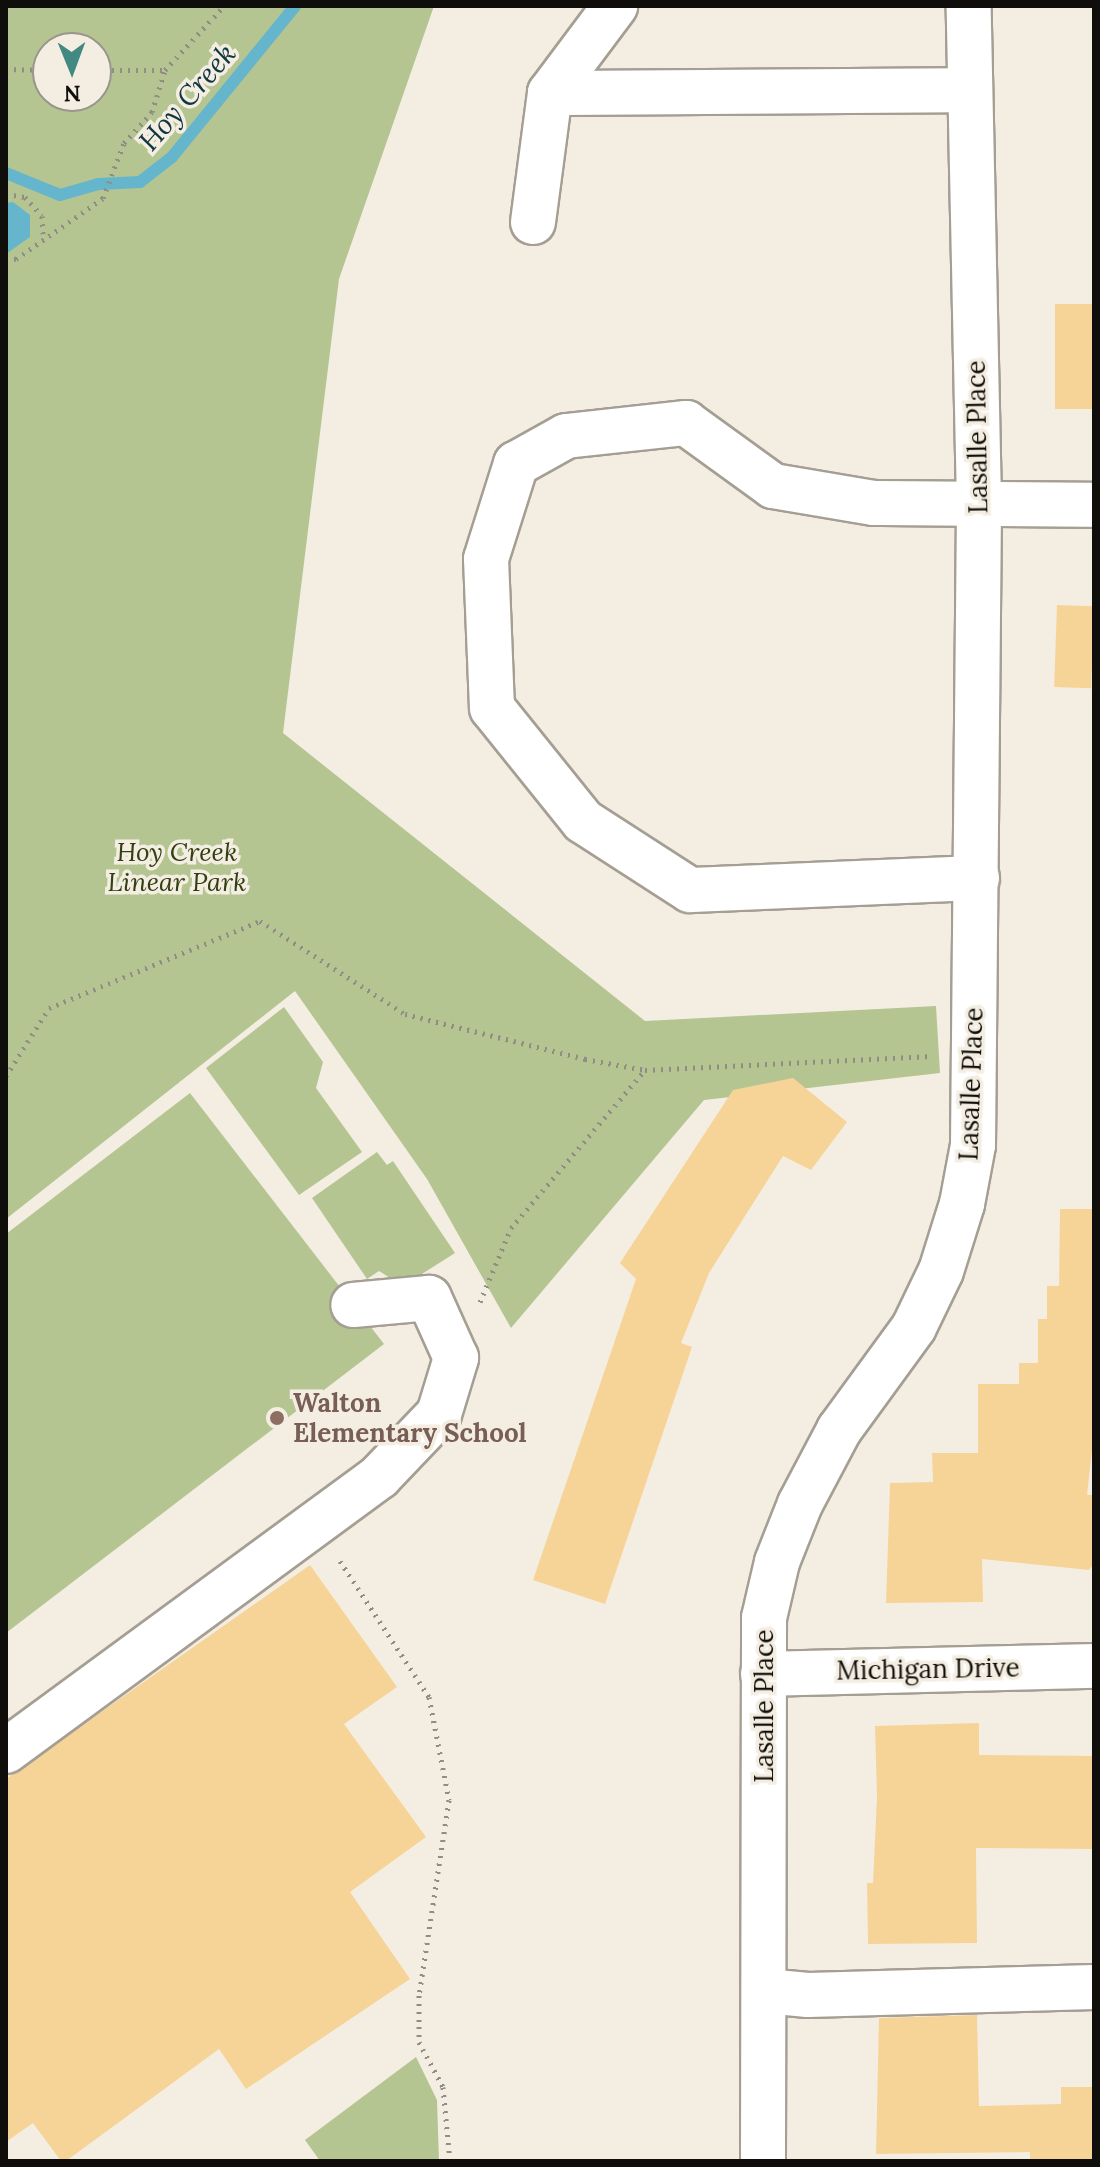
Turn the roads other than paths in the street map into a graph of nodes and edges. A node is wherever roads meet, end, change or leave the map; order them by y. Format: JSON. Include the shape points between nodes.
{"nodes":[{"id":1,"x":615,"y":6,"type":"edge"},
{"id":2,"x":969,"y":6,"type":"edge"},
{"id":3,"x":969,"y":90,"type":"junction"},
{"id":4,"x":550,"y":93,"type":"junction"},
{"id":5,"x":533,"y":222,"type":"dead end"},
{"id":6,"x":979,"y":503,"type":"junction"},
{"id":7,"x":1094,"y":505,"type":"edge"},
{"id":8,"x":977,"y":878,"type":"junction"},
{"id":9,"x":353,"y":1305,"type":"dead end"},
{"id":10,"x":1094,"y":1666,"type":"edge"},
{"id":11,"x":763,"y":1674,"type":"junction"},
{"id":12,"x":6,"y":1751,"type":"edge"},
{"id":13,"x":1094,"y":1987,"type":"edge"},
{"id":14,"x":765,"y":1991,"type":"junction"},
{"id":15,"x":763,"y":2161,"type":"edge"}],
"edges":[{"from":1,"to":4,"type":"street"},
{"from":2,"to":3,"type":"street","name":"Lasalle Place"},
{"from":3,"to":4,"type":"street"},
{"from":3,"to":6,"type":"street","name":"Lasalle Place"},
{"from":4,"to":5,"type":"street"},
{"from":6,"to":7,"type":"street"},
{"from":6,"to":8,"type":"street","name":"Lasalle Place"},
{"from":6,"to":8,"type":"street","via":[[874,503],[773,486],[686,423],[566,436],[516,464],[486,559],[492,708],[583,821],[690,890]]},
{"from":8,"to":11,"type":"street","name":"Lasalle Place","via":[[973,1145],[962,1204],[941,1271],[914,1327],[839,1430],[800,1504],[777,1562],[764,1618]]},
{"from":9,"to":12,"type":"street","via":[[429,1298],[456,1358],[439,1414],[379,1477]]},
{"from":10,"to":11,"type":"street","name":"Michigan Drive"},
{"from":11,"to":14,"type":"street","name":"Lasalle Place"},
{"from":13,"to":14,"type":"street","via":[[808,1995]]},
{"from":14,"to":15,"type":"street","name":"Lasalle Place"}]}
